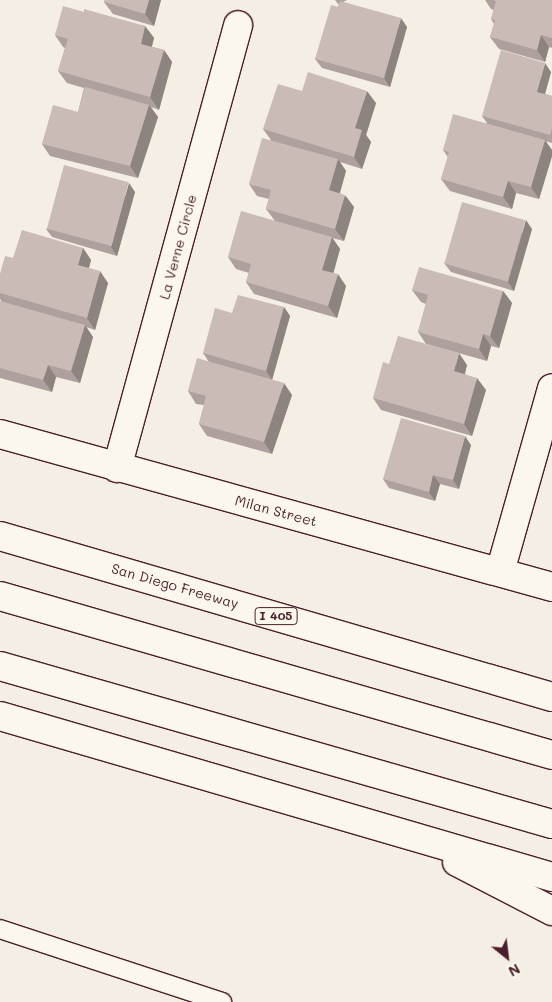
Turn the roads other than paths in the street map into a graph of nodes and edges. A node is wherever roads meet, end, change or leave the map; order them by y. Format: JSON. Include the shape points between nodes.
{"nodes":[{"id":1,"x":238,"y":25,"type":"dead end"},
{"id":2,"x":552,"y":388,"type":"edge"},
{"id":3,"x":0,"y":434,"type":"edge"},
{"id":4,"x":117,"y":468,"type":"junction"},
{"id":5,"x":0,"y":536,"type":"edge"},
{"id":6,"x":500,"y":572,"type":"junction"},
{"id":7,"x":552,"y":587,"type":"edge"},
{"id":8,"x":0,"y":596,"type":"edge"},
{"id":9,"x":0,"y":666,"type":"edge"},
{"id":10,"x":552,"y":697,"type":"edge"},
{"id":11,"x":0,"y":716,"type":"edge"},
{"id":12,"x":552,"y":755,"type":"edge"},
{"id":13,"x":552,"y":824,"type":"edge"},
{"id":14,"x":400,"y":832,"type":"junction"},
{"id":15,"x":552,"y":877,"type":"edge"},
{"id":16,"x":552,"y":911,"type":"edge"},
{"id":17,"x":0,"y":928,"type":"edge"},
{"id":18,"x":222,"y":1002,"type":"edge"}],
"edges":[{"from":1,"to":4,"type":"main road","name":"La Verne Circle"},
{"from":2,"to":6,"type":"main road"},
{"from":3,"to":4,"type":"main road","name":"Milan Street"},
{"from":4,"to":6,"type":"main road","name":"Milan Street"},
{"from":5,"to":10,"type":"main road","name":"San Diego Freeway","number":"I 405"},
{"from":6,"to":7,"type":"main road","name":"Milan Street"},
{"from":8,"to":12,"type":"main road"},
{"from":9,"to":13,"type":"main road"},
{"from":11,"to":14,"type":"main road"},
{"from":14,"to":15,"type":"main road"},
{"from":14,"to":16,"type":"main road"},
{"from":17,"to":18,"type":"lane"}]}
